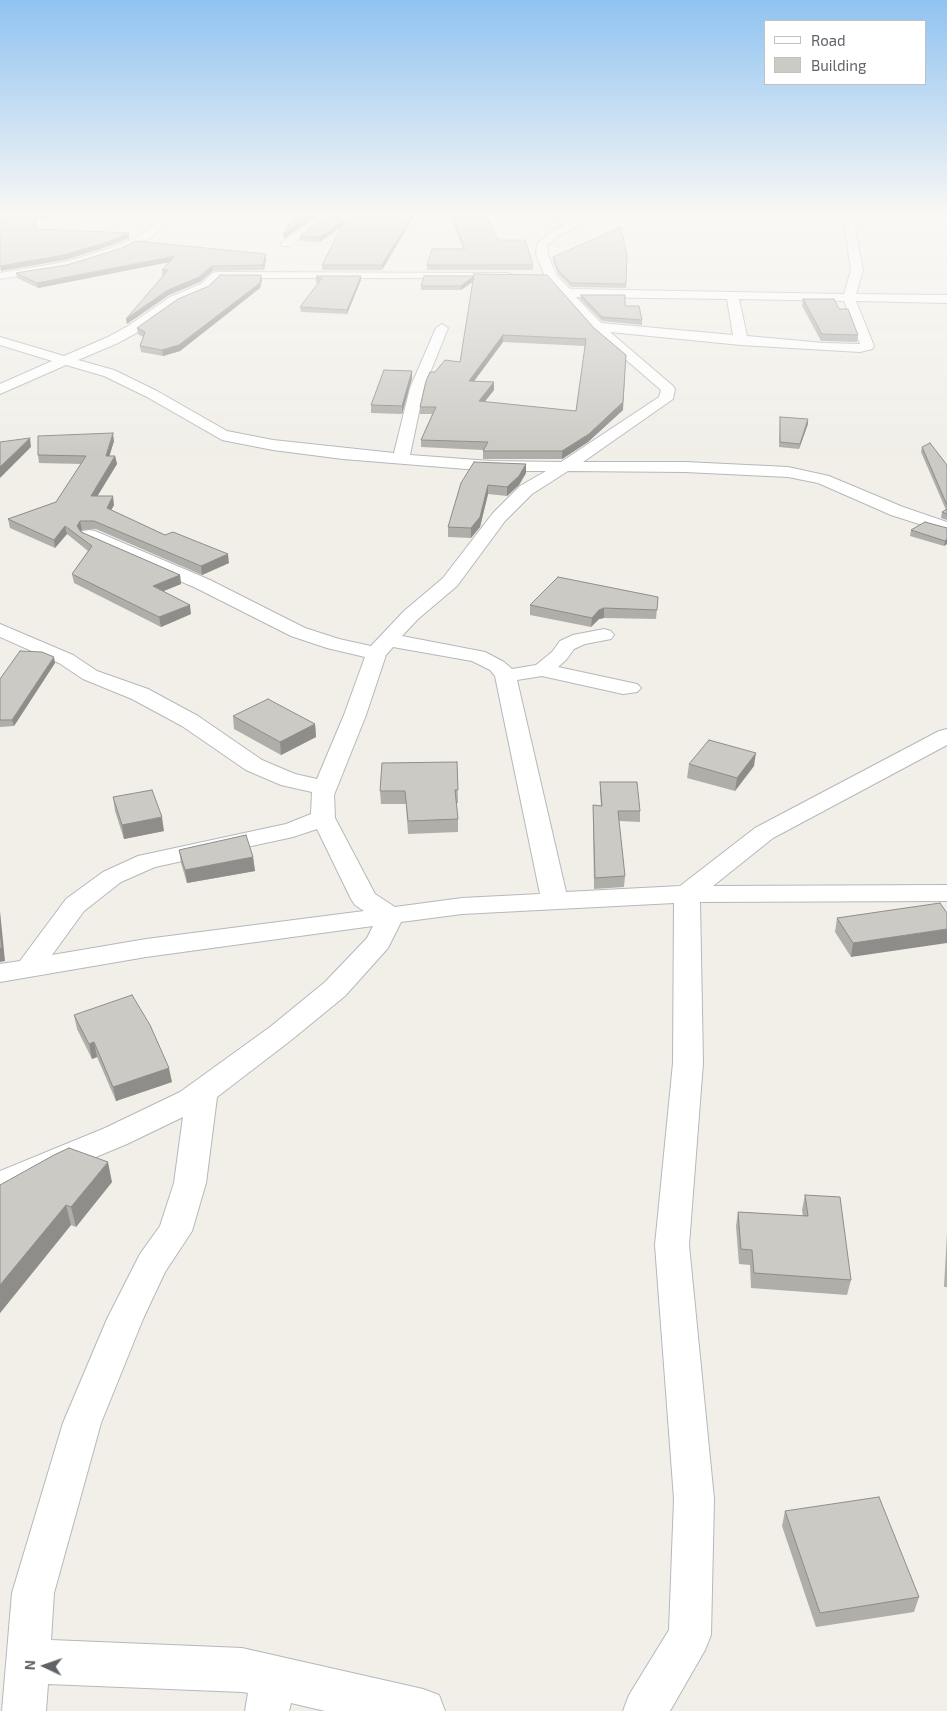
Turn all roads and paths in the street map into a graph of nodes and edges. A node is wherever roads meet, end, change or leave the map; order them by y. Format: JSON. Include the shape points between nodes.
{"nodes":[{"id":1,"x":732,"y":295,"type":"edge"},
{"id":2,"x":183,"y":296,"type":"edge"},
{"id":3,"x":571,"y":296,"type":"edge"},
{"id":4,"x":765,"y":296,"type":"edge"},
{"id":5,"x":849,"y":298,"type":"junction"},
{"id":6,"x":947,"y":299,"type":"edge"},
{"id":7,"x":598,"y":327,"type":"junction"},
{"id":8,"x":442,"y":328,"type":"dead end"},
{"id":9,"x":0,"y":340,"type":"edge"},
{"id":10,"x":741,"y":341,"type":"junction"},
{"id":11,"x":67,"y":360,"type":"junction"},
{"id":12,"x":0,"y":390,"type":"edge"},
{"id":13,"x":400,"y":459,"type":"junction"},
{"id":14,"x":564,"y":467,"type":"junction"},
{"id":15,"x":947,"y":528,"type":"edge"},
{"id":16,"x":89,"y":535,"type":"edge"},
{"id":17,"x":0,"y":630,"type":"edge"},
{"id":18,"x":604,"y":635,"type":"dead end"},
{"id":19,"x":383,"y":646,"type":"junction"},
{"id":20,"x":542,"y":670,"type":"junction"},
{"id":21,"x":506,"y":676,"type":"junction"},
{"id":22,"x":630,"y":688,"type":"dead end"},
{"id":23,"x":947,"y":736,"type":"edge"},
{"id":24,"x":324,"y":787,"type":"junction"},
{"id":25,"x":323,"y":818,"type":"junction"},
{"id":26,"x":947,"y":893,"type":"edge"},
{"id":27,"x":687,"y":894,"type":"junction"},
{"id":28,"x":556,"y":901,"type":"junction"},
{"id":29,"x":391,"y":916,"type":"junction"},
{"id":30,"x":28,"y":968,"type":"junction"},
{"id":31,"x":0,"y":973,"type":"edge"},
{"id":32,"x":202,"y":1092,"type":"junction"},
{"id":33,"x":0,"y":1185,"type":"edge"},
{"id":34,"x":28,"y":1661,"type":"junction"},
{"id":35,"x":270,"y":1694,"type":"edge"},
{"id":36,"x":24,"y":1711,"type":"edge"},
{"id":37,"x":423,"y":1711,"type":"edge"},
{"id":38,"x":645,"y":1711,"type":"edge"}],
"edges":[{"from":1,"to":10,"type":"street"},
{"from":2,"to":11,"type":"street","via":[[133,329]]},
{"from":3,"to":7,"type":"street"},
{"from":4,"to":5,"type":"street"},
{"from":5,"to":6,"type":"street"},
{"from":5,"to":10,"type":"street","via":[[867,346],[848,348]]},
{"from":7,"to":10,"type":"street"},
{"from":7,"to":14,"type":"street","via":[[668,389],[666,399]]},
{"from":8,"to":13,"type":"street","via":[[417,388]]},
{"from":9,"to":11,"type":"street"},
{"from":11,"to":12,"type":"street"},
{"from":11,"to":13,"type":"street","via":[[128,381],[222,435],[273,445]]},
{"from":13,"to":14,"type":"street","via":[[491,466]]},
{"from":14,"to":15,"type":"street","via":[[685,467],[788,472],[823,479],[897,511]]},
{"from":14,"to":19,"type":"street","via":[[526,490],[500,517],[450,582],[411,615]]},
{"from":16,"to":19,"type":"street","via":[[203,584],[298,632],[334,644]]},
{"from":17,"to":24,"type":"street","via":[[190,720],[254,766],[289,780]]},
{"from":18,"to":20,"type":"street","via":[[567,645]]},
{"from":19,"to":21,"type":"street","via":[[478,656],[497,666]]},
{"from":19,"to":24,"type":"street"},
{"from":20,"to":21,"type":"street"},
{"from":20,"to":22,"type":"street"},
{"from":21,"to":28,"type":"street"},
{"from":23,"to":27,"type":"street","via":[[764,833]]},
{"from":24,"to":25,"type":"street"},
{"from":25,"to":29,"type":"street","via":[[364,899]]},
{"from":25,"to":30,"type":"street","via":[[294,830],[147,860],[112,877],[75,905]]},
{"from":26,"to":27,"type":"street"},
{"from":27,"to":28,"type":"street"},
{"from":27,"to":38,"type":"street","via":[[688,1063],[672,1245],[694,1499],[690,1636]]},
{"from":28,"to":29,"type":"street","via":[[462,906]]},
{"from":29,"to":30,"type":"street","via":[[146,948]]},
{"from":29,"to":32,"type":"street","via":[[378,942],[335,988]]},
{"from":30,"to":31,"type":"street"},
{"from":32,"to":33,"type":"street","via":[[116,1136]]},
{"from":32,"to":34,"type":"street","via":[[190,1183],[175,1231],[152,1264],[125,1319],[82,1423],[33,1593]]},
{"from":34,"to":35,"type":"street","via":[[242,1670]]},
{"from":34,"to":36,"type":"street"},
{"from":35,"to":37,"type":"street"}]}
